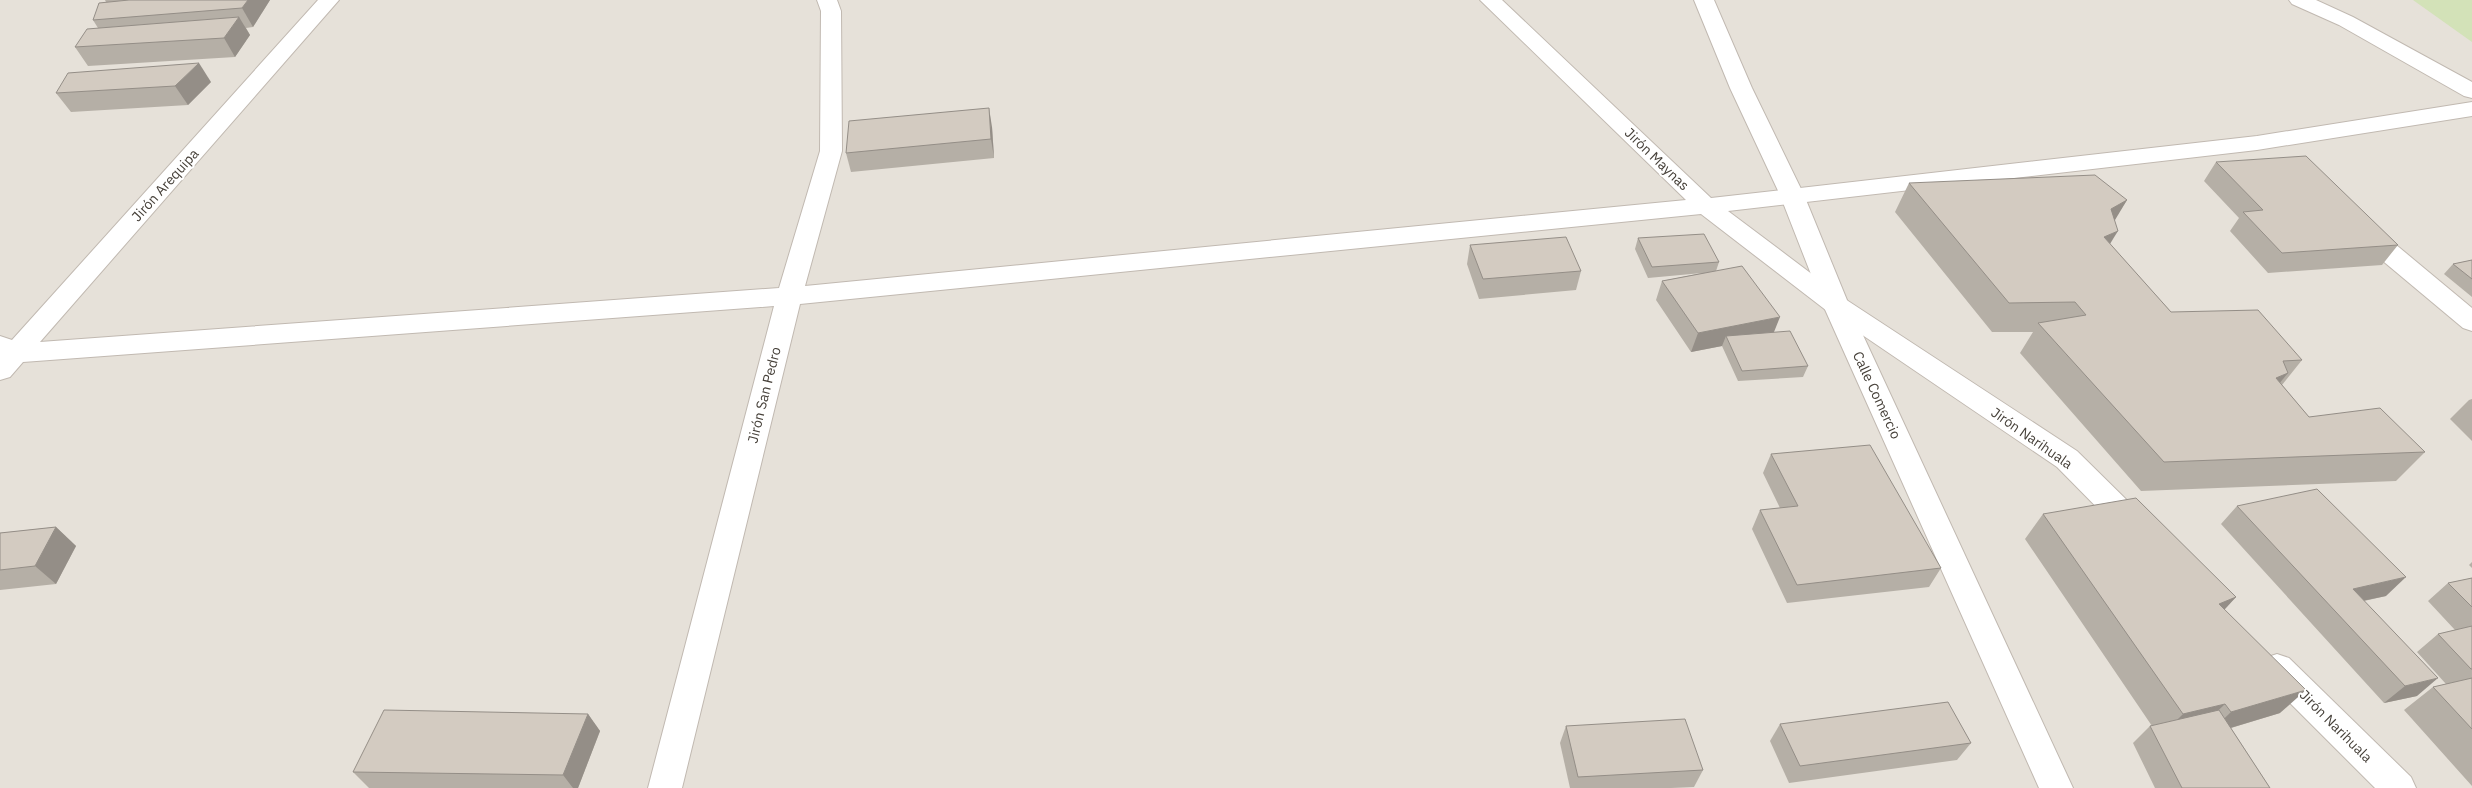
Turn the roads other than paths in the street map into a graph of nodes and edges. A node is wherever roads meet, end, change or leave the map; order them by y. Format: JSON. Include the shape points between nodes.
{"nodes":[{"id":1,"x":329,"y":0,"type":"edge"},
{"id":2,"x":827,"y":0,"type":"edge"},
{"id":3,"x":1490,"y":0,"type":"edge"},
{"id":4,"x":1704,"y":0,"type":"edge"},
{"id":5,"x":2299,"y":0,"type":"edge"},
{"id":6,"x":2472,"y":91,"type":"edge"},
{"id":7,"x":2472,"y":109,"type":"edge"},
{"id":8,"x":2257,"y":143,"type":"junction"},
{"id":9,"x":2280,"y":162,"type":"edge"},
{"id":10,"x":1792,"y":195,"type":"junction"},
{"id":11,"x":1706,"y":206,"type":"junction"},
{"id":12,"x":2342,"y":213,"type":"edge"},
{"id":13,"x":788,"y":296,"type":"junction"},
{"id":14,"x":1836,"y":305,"type":"junction"},
{"id":15,"x":2472,"y":322,"type":"edge"},
{"id":16,"x":5,"y":356,"type":"edge"},
{"id":17,"x":2158,"y":550,"type":"edge"},
{"id":18,"x":2257,"y":648,"type":"edge"},
{"id":19,"x":665,"y":788,"type":"edge"},
{"id":20,"x":2056,"y":788,"type":"edge"},
{"id":21,"x":2399,"y":788,"type":"edge"}],
"edges":[{"from":1,"to":16,"type":"street","name":"Jirón Arequipa"},
{"from":2,"to":13,"type":"street","name":"Jirón San Pedro","via":[[831,11],[831,151]]},
{"from":3,"to":11,"type":"street","name":"Jirón Maynas"},
{"from":4,"to":10,"type":"street","name":"Calle Comercio"},
{"from":5,"to":6,"type":"street","via":[[2346,21]]},
{"from":7,"to":8,"type":"street"},
{"from":8,"to":9,"type":"street"},
{"from":8,"to":10,"type":"street"},
{"from":10,"to":11,"type":"street"},
{"from":10,"to":14,"type":"street","name":"Calle Comercio"},
{"from":11,"to":13,"type":"street"},
{"from":11,"to":14,"type":"street","name":"Jirón Maynas"},
{"from":12,"to":15,"type":"street"},
{"from":13,"to":16,"type":"street"},
{"from":13,"to":19,"type":"street","name":"Jirón San Pedro"},
{"from":14,"to":17,"type":"street","name":"Jirón Narihuala","via":[[2066,459]]},
{"from":14,"to":20,"type":"street","name":"Calle Comercio"},
{"from":18,"to":21,"type":"street","name":"Jirón Narihuala"}]}
